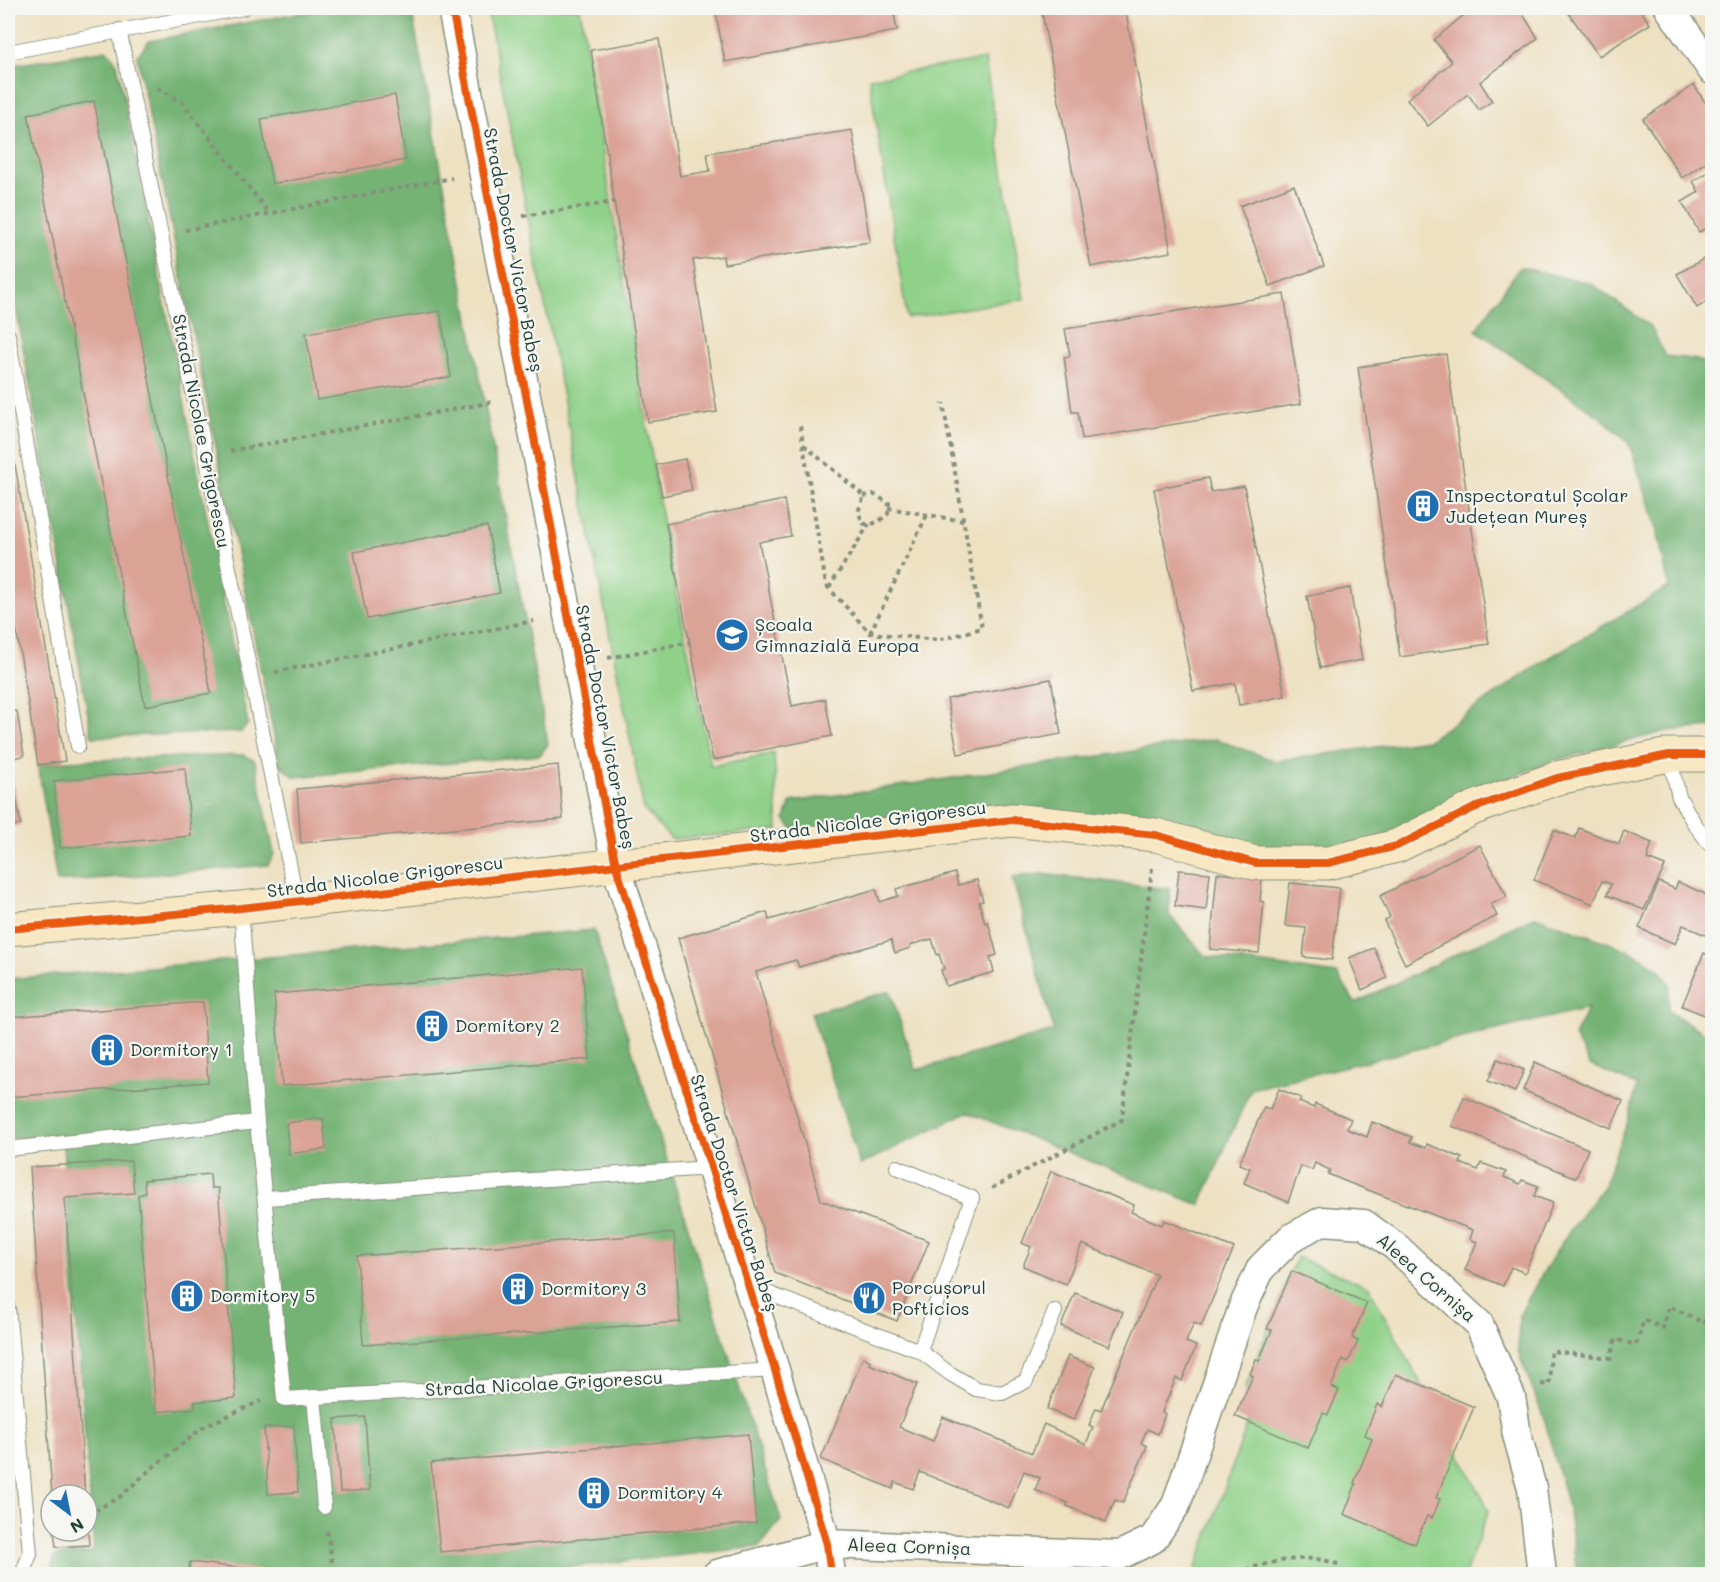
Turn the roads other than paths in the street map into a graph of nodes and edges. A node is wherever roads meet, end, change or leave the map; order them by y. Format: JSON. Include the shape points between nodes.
{"nodes":[{"id":1,"x":243,"y":8,"type":"edge"},
{"id":2,"x":452,"y":8,"type":"edge"},
{"id":3,"x":1669,"y":8,"type":"edge"},
{"id":4,"x":119,"y":30,"type":"junction"},
{"id":5,"x":8,"y":52,"type":"edge"},
{"id":6,"x":1713,"y":70,"type":"edge"},
{"id":7,"x":8,"y":339,"type":"edge"},
{"id":8,"x":78,"y":746,"type":"dead end"},
{"id":9,"x":1669,"y":755,"type":"junction"},
{"id":10,"x":1713,"y":755,"type":"edge"},
{"id":11,"x":1713,"y":847,"type":"edge"},
{"id":12,"x":616,"y":866,"type":"junction"},
{"id":13,"x":297,"y":902,"type":"junction"},
{"id":14,"x":242,"y":908,"type":"junction"},
{"id":15,"x":8,"y":929,"type":"edge"},
{"id":16,"x":257,"y":1122,"type":"junction"},
{"id":17,"x":8,"y":1149,"type":"edge"},
{"id":18,"x":897,"y":1167,"type":"dead end"},
{"id":19,"x":710,"y":1168,"type":"junction"},
{"id":20,"x":266,"y":1198,"type":"junction"},
{"id":21,"x":749,"y":1286,"type":"junction"},
{"id":22,"x":8,"y":1308,"type":"edge"},
{"id":23,"x":1055,"y":1311,"type":"dead end"},
{"id":24,"x":920,"y":1351,"type":"junction"},
{"id":25,"x":775,"y":1370,"type":"junction"},
{"id":26,"x":314,"y":1397,"type":"junction"},
{"id":27,"x":324,"y":1507,"type":"road end"},
{"id":28,"x":827,"y":1544,"type":"junction"},
{"id":29,"x":1107,"y":1564,"type":"edge"},
{"id":30,"x":22,"y":1575,"type":"edge"},
{"id":31,"x":717,"y":1575,"type":"edge"},
{"id":32,"x":831,"y":1575,"type":"edge"},
{"id":33,"x":1542,"y":1575,"type":"edge"}],
"edges":[{"from":1,"to":4,"type":"lane"},
{"from":2,"to":12,"type":"street","name":"Strada Doctor Victor Babeș"},
{"from":3,"to":6,"type":"street"},
{"from":4,"to":5,"type":"lane"},
{"from":4,"to":13,"type":"lane","name":"Strada Nicolae Grigorescu"},
{"from":7,"to":8,"type":"lane"},
{"from":9,"to":10,"type":"street","name":"Strada Nicolae Grigorescu"},
{"from":9,"to":11,"type":"lane","via":[[1679,796]]},
{"from":9,"to":12,"type":"street","name":"Strada Nicolae Grigorescu","via":[[1557,778],[1474,808],[1397,846],[1328,862],[1256,862],[1156,835],[1012,820]]},
{"from":12,"to":13,"type":"street","name":"Strada Nicolae Grigorescu"},
{"from":12,"to":19,"type":"street","name":"Strada Doctor Victor Babeș"},
{"from":13,"to":14,"type":"street","name":"Strada Nicolae Grigorescu"},
{"from":14,"to":15,"type":"street","name":"Strada Nicolae Grigorescu"},
{"from":14,"to":16,"type":"lane"},
{"from":16,"to":17,"type":"lane"},
{"from":16,"to":20,"type":"lane"},
{"from":18,"to":24,"type":"lane","via":[[972,1198]]},
{"from":19,"to":20,"type":"lane"},
{"from":19,"to":21,"type":"street","name":"Strada Doctor Victor Babeș"},
{"from":20,"to":26,"type":"lane","name":"Strada Nicolae Grigorescu","via":[[284,1399]]},
{"from":21,"to":24,"type":"lane"},
{"from":21,"to":25,"type":"street","name":"Strada Doctor Victor Babeș"},
{"from":22,"to":30,"type":"lane","via":[[30,1554]]},
{"from":23,"to":24,"type":"lane","via":[[1026,1382],[1002,1393],[976,1389]]},
{"from":25,"to":26,"type":"lane","name":"Strada Nicolae Grigorescu"},
{"from":25,"to":28,"type":"street","name":"Strada Doctor Victor Babeș"},
{"from":26,"to":27,"type":"lane"},
{"from":28,"to":29,"type":"street","name":"Aleea Cornișa"},
{"from":28,"to":31,"type":"street","name":"Aleea Cornișa"},
{"from":28,"to":32,"type":"street","name":"Strada Doctor Victor Babeș"},
{"from":29,"to":33,"type":"street","name":"Aleea Cornișa","via":[[1153,1539],[1176,1505],[1243,1307],[1261,1268],[1291,1238],[1322,1221],[1364,1224],[1396,1247],[1479,1324],[1511,1396],[1532,1488]]}]}
